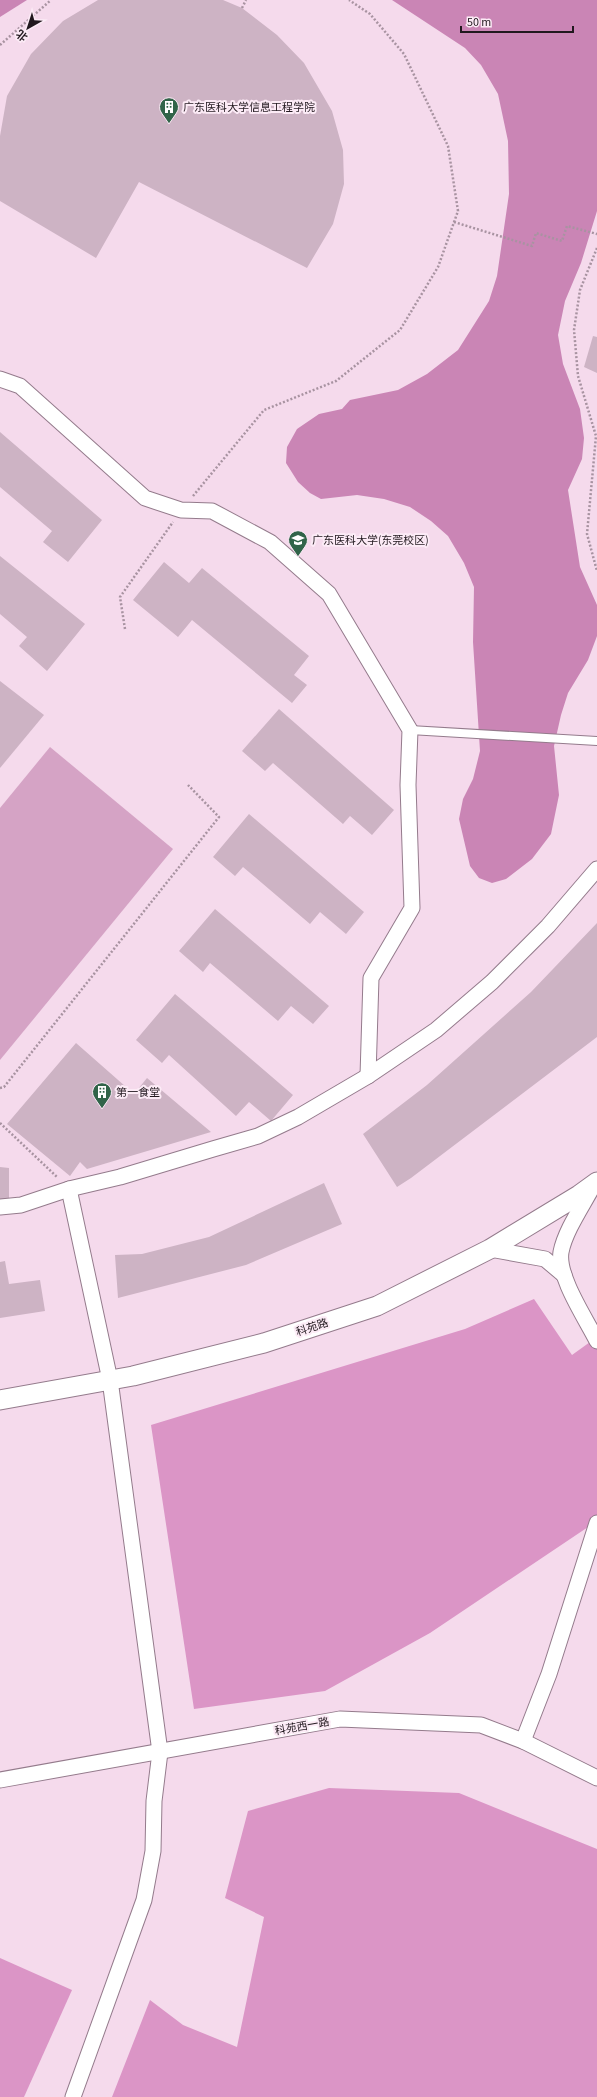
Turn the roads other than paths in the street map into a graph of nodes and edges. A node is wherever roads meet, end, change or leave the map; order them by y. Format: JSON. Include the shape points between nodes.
{"nodes":[{"id":1,"x":0,"y":379,"type":"edge"},
{"id":2,"x":410,"y":730,"type":"junction"},
{"id":3,"x":597,"y":741,"type":"edge"},
{"id":4,"x":597,"y":869,"type":"edge"},
{"id":5,"x":368,"y":1076,"type":"junction"},
{"id":6,"x":595,"y":1183,"type":"edge"},
{"id":7,"x":69,"y":1189,"type":"junction"},
{"id":8,"x":0,"y":1207,"type":"edge"},
{"id":9,"x":490,"y":1249,"type":"junction"},
{"id":10,"x":564,"y":1275,"type":"junction"},
{"id":11,"x":597,"y":1341,"type":"edge"},
{"id":12,"x":110,"y":1380,"type":"junction"},
{"id":13,"x":0,"y":1400,"type":"edge"},
{"id":14,"x":597,"y":1523,"type":"edge"},
{"id":15,"x":523,"y":1741,"type":"junction"},
{"id":16,"x":160,"y":1752,"type":"junction"},
{"id":17,"x":597,"y":1778,"type":"edge"},
{"id":18,"x":0,"y":1780,"type":"edge"},
{"id":19,"x":74,"y":2097,"type":"edge"}],
"edges":[{"from":1,"to":2,"type":"street","via":[[20,386],[145,498],[181,510],[212,511],[270,542],[330,594]]},
{"from":2,"to":3,"type":"lane"},
{"from":2,"to":5,"type":"street","via":[[408,784],[412,908],[371,978]]},
{"from":4,"to":5,"type":"street","via":[[548,926],[492,982],[436,1030]]},
{"from":5,"to":7,"type":"street","via":[[298,1117],[258,1136],[120,1177]]},
{"from":6,"to":9,"type":"street","name":"科苑路"},
{"from":6,"to":10,"type":"street","via":[[567,1234],[561,1253]]},
{"from":7,"to":8,"type":"street","via":[[21,1205]]},
{"from":7,"to":12,"type":"street"},
{"from":9,"to":10,"type":"street","via":[[545,1259]]},
{"from":9,"to":12,"type":"street","name":"科苑路","via":[[377,1306],[264,1343]]},
{"from":10,"to":11,"type":"street"},
{"from":12,"to":13,"type":"street","name":"科苑路"},
{"from":12,"to":16,"type":"street"},
{"from":14,"to":15,"type":"street","via":[[549,1674]]},
{"from":15,"to":16,"type":"street","name":"科苑西一路","via":[[481,1725],[340,1719]]},
{"from":15,"to":17,"type":"street","name":"科苑西一路"},
{"from":16,"to":18,"type":"street","name":"科苑西一路"},
{"from":16,"to":19,"type":"street","via":[[154,1801],[153,1851],[144,1900]]}]}
